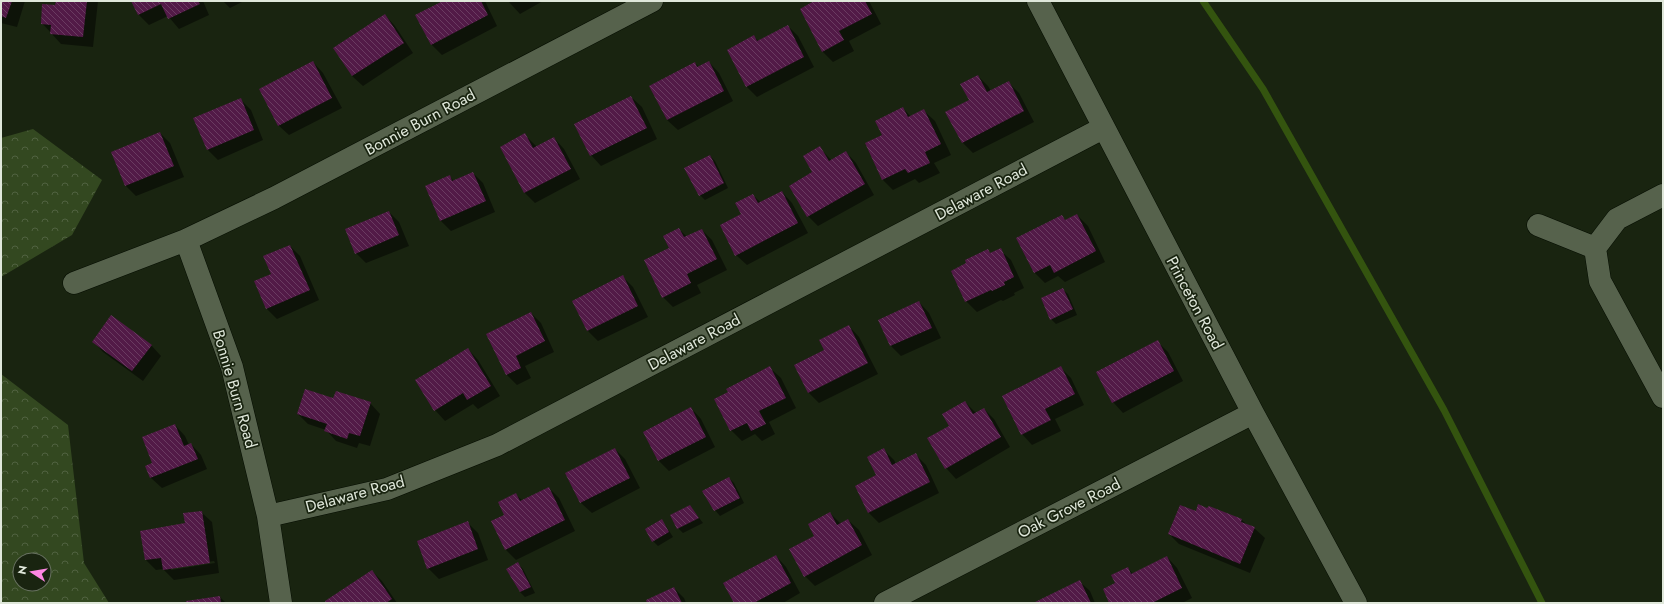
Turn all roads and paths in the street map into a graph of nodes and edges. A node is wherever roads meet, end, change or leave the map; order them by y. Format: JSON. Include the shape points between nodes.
{"nodes":[{"id":1,"x":652,"y":1,"type":"edge"},
{"id":2,"x":1038,"y":1,"type":"edge"},
{"id":3,"x":1103,"y":128,"type":"junction"},
{"id":4,"x":1663,"y":194,"type":"edge"},
{"id":5,"x":1538,"y":226,"type":"dead end"},
{"id":6,"x":186,"y":240,"type":"junction"},
{"id":7,"x":1595,"y":248,"type":"junction"},
{"id":8,"x":74,"y":283,"type":"dead end"},
{"id":9,"x":1663,"y":397,"type":"edge"},
{"id":10,"x":1253,"y":413,"type":"junction"},
{"id":11,"x":268,"y":516,"type":"junction"},
{"id":12,"x":281,"y":603,"type":"edge"},
{"id":13,"x":885,"y":603,"type":"edge"},
{"id":14,"x":1356,"y":603,"type":"edge"}],
"edges":[{"from":1,"to":6,"type":"street","name":"Bonnie Burn Road","via":[[274,198]]},
{"from":2,"to":3,"type":"street","name":"Princeton Road"},
{"from":3,"to":10,"type":"street","name":"Princeton Road"},
{"from":3,"to":11,"type":"street","name":"Delaware Road","via":[[497,445],[387,489]]},
{"from":4,"to":7,"type":"street","via":[[1617,219]]},
{"from":5,"to":7,"type":"street"},
{"from":6,"to":8,"type":"street","name":"Bonnie Burn Road"},
{"from":6,"to":11,"type":"street","name":"Bonnie Burn Road","via":[[232,367]]},
{"from":7,"to":9,"type":"street","via":[[1600,281]]},
{"from":10,"to":13,"type":"street","name":"Oak Grove Road"},
{"from":10,"to":14,"type":"street","name":"Princeton Road"},
{"from":11,"to":12,"type":"street"}]}
